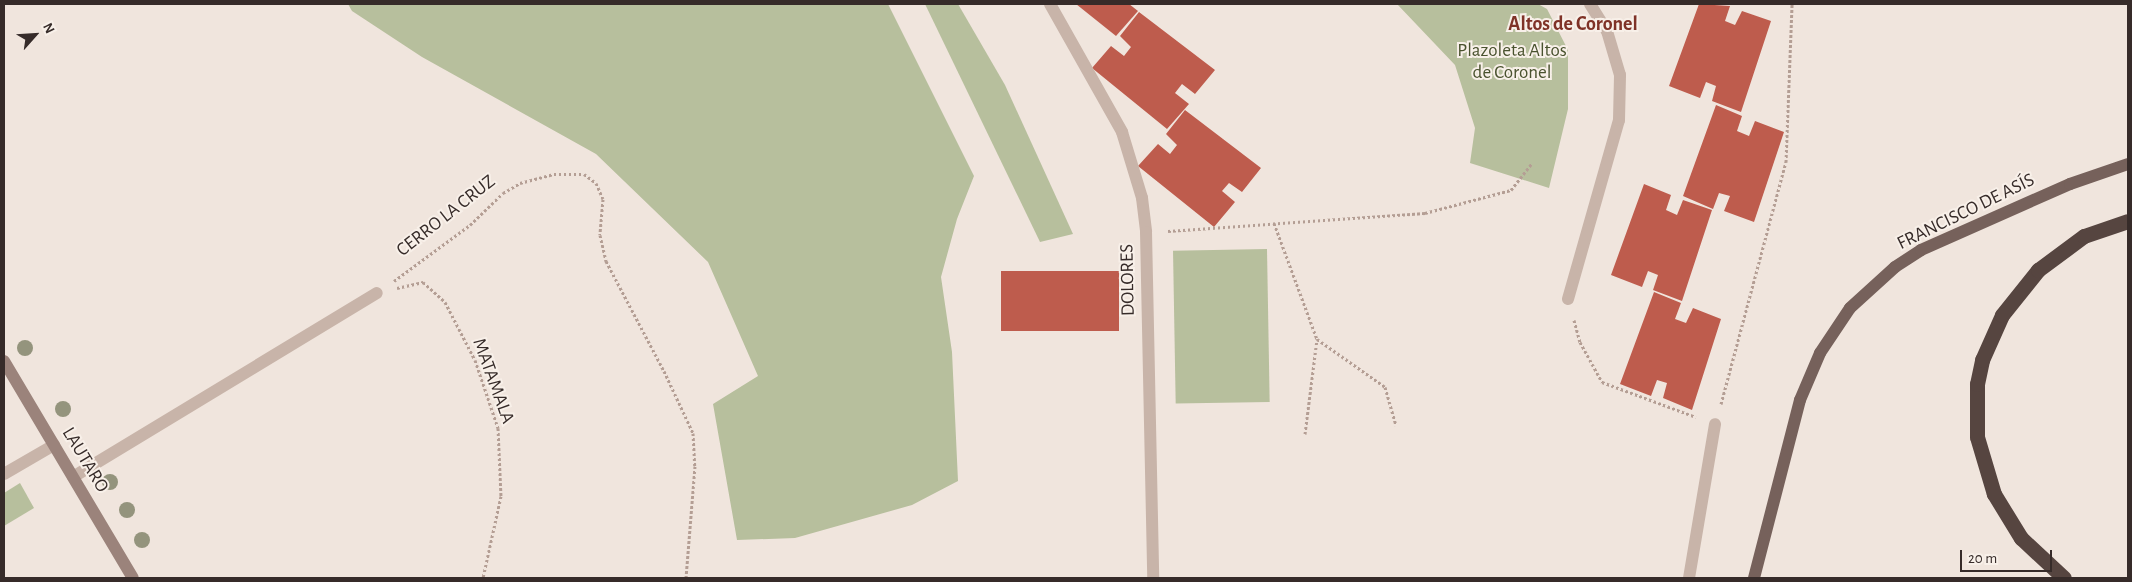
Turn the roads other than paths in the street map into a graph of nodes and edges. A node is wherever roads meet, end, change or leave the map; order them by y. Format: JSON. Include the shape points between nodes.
{"nodes":[{"id":1,"x":1050,"y":4,"type":"edge"},
{"id":2,"x":1590,"y":4,"type":"edge"},
{"id":3,"x":2128,"y":164,"type":"edge"},
{"id":4,"x":2128,"y":220,"type":"edge"},
{"id":5,"x":377,"y":294,"type":"road end"},
{"id":6,"x":1568,"y":299,"type":"road end"},
{"id":7,"x":4,"y":361,"type":"edge"},
{"id":8,"x":1715,"y":424,"type":"road end"},
{"id":9,"x":54,"y":445,"type":"junction"},
{"id":10,"x":4,"y":474,"type":"edge"},
{"id":11,"x":73,"y":477,"type":"junction"},
{"id":12,"x":133,"y":578,"type":"edge"},
{"id":13,"x":1153,"y":578,"type":"edge"},
{"id":14,"x":1689,"y":578,"type":"edge"},
{"id":15,"x":1754,"y":578,"type":"edge"},
{"id":16,"x":2064,"y":578,"type":"edge"}],
"edges":[{"from":1,"to":13,"type":"street","name":"DOLORES","via":[[1122,132],[1142,198],[1146,232]]},
{"from":2,"to":6,"type":"street","via":[[1607,31],[1620,75],[1619,120]]},
{"from":3,"to":15,"type":"main road","name":"FRANCISCO DE ASÍS","via":[[2070,184],[1921,250],[1877,281],[1850,308],[1820,353],[1800,400]]},
{"from":4,"to":16,"type":"highway","via":[[2084,236],[2038,270],[2002,315],[1982,360],[1977,384],[1978,438],[1994,494],[2021,538]]},
{"from":5,"to":11,"type":"street"},
{"from":7,"to":9,"type":"main road","name":"LAUTARO"},
{"from":8,"to":14,"type":"street"},
{"from":9,"to":10,"type":"street"},
{"from":9,"to":11,"type":"main road","name":"LAUTARO"},
{"from":11,"to":12,"type":"main road","name":"LAUTARO"}]}
